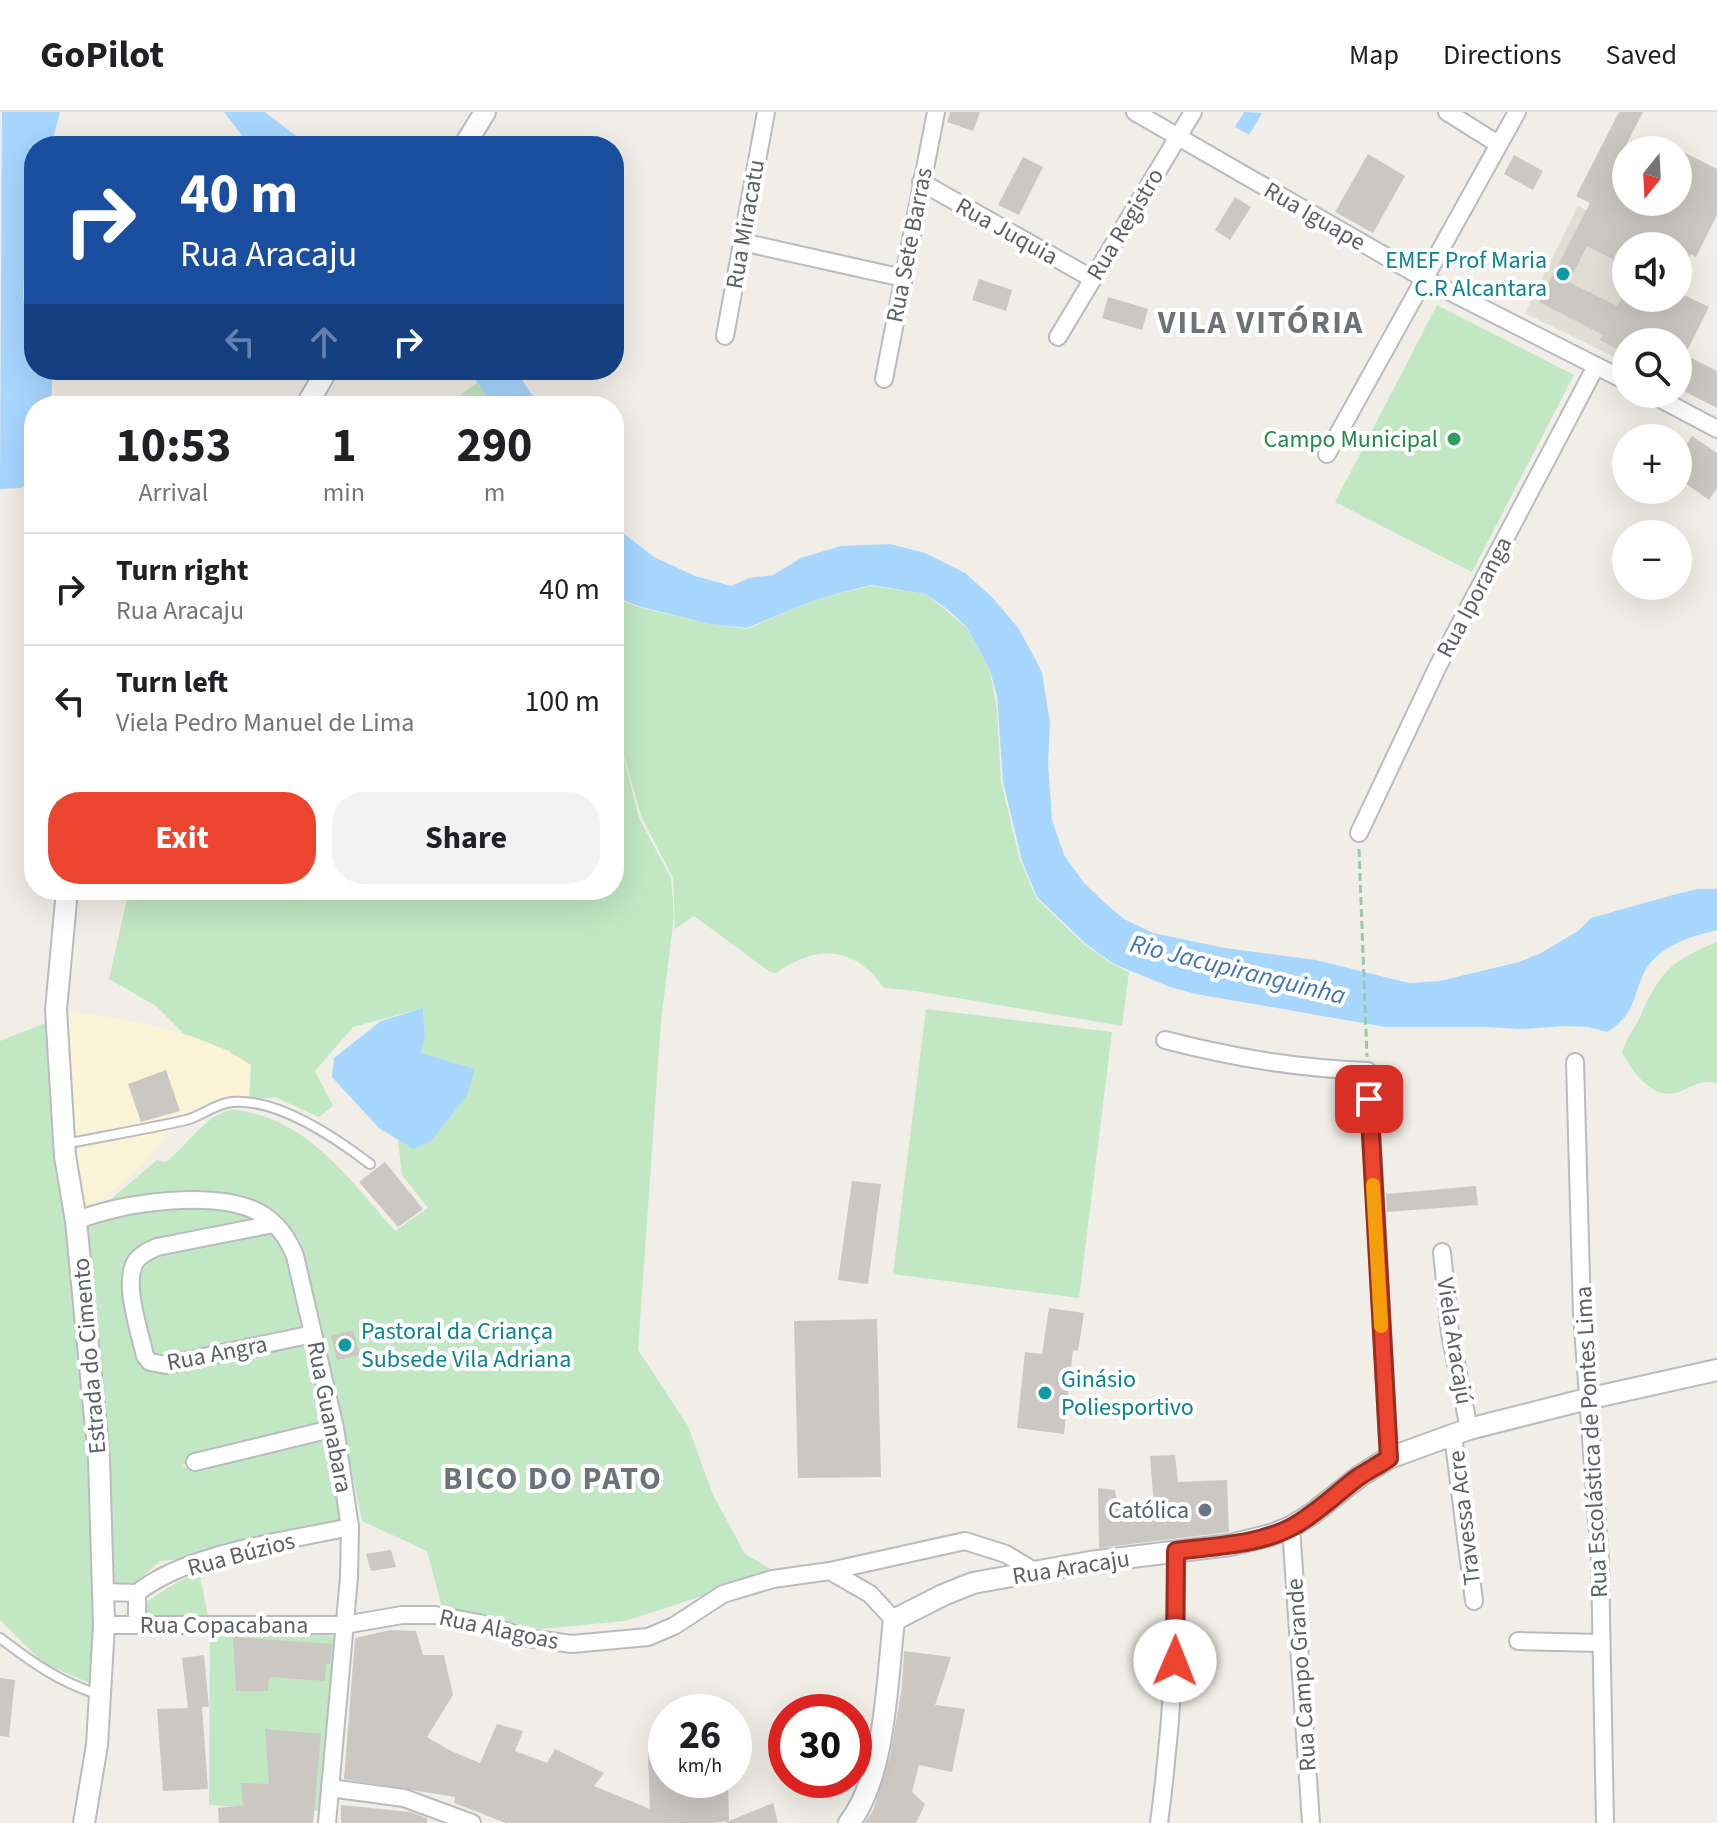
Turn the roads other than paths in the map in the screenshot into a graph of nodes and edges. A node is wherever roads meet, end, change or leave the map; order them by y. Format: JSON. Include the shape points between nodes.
{"nodes":[{"id":1,"x":485,"y":112,"type":"edge"},
{"id":2,"x":766,"y":112,"type":"edge"},
{"id":3,"x":936,"y":112,"type":"edge"},
{"id":4,"x":1135,"y":112,"type":"edge"},
{"id":5,"x":1193,"y":112,"type":"edge"},
{"id":6,"x":1447,"y":112,"type":"edge"},
{"id":7,"x":1517,"y":112,"type":"edge"},
{"id":8,"x":470,"y":136,"type":"edge"},
{"id":9,"x":1178,"y":137,"type":"junction"},
{"id":10,"x":1498,"y":144,"type":"junction"},
{"id":11,"x":921,"y":182,"type":"junction"},
{"id":12,"x":742,"y":242,"type":"junction"},
{"id":13,"x":903,"y":278,"type":"junction"},
{"id":14,"x":1093,"y":279,"type":"junction"},
{"id":15,"x":1425,"y":279,"type":"junction"},
{"id":16,"x":725,"y":336,"type":"dead end"},
{"id":17,"x":1058,"y":337,"type":"dead end"},
{"id":18,"x":1596,"y":366,"type":"junction"},
{"id":19,"x":1612,"y":374,"type":"edge"},
{"id":20,"x":884,"y":379,"type":"dead end"},
{"id":21,"x":1677,"y":408,"type":"edge"},
{"id":22,"x":1717,"y":429,"type":"edge"},
{"id":23,"x":1327,"y":454,"type":"dead end"},
{"id":24,"x":1359,"y":833,"type":"road end"},
{"id":25,"x":66,"y":900,"type":"edge"},
{"id":26,"x":1165,"y":1040,"type":"dead end"},
{"id":27,"x":1575,"y":1062,"type":"dead end"},
{"id":28,"x":64,"y":1145,"type":"junction"},
{"id":29,"x":370,"y":1164,"type":"dead end"},
{"id":30,"x":76,"y":1221,"type":"junction"},
{"id":31,"x":273,"y":1224,"type":"junction"},
{"id":32,"x":1442,"y":1252,"type":"dead end"},
{"id":33,"x":313,"y":1334,"type":"junction"},
{"id":34,"x":1717,"y":1370,"type":"edge"},
{"id":35,"x":1587,"y":1399,"type":"junction"},
{"id":36,"x":335,"y":1428,"type":"junction"},
{"id":37,"x":1461,"y":1432,"type":"junction"},
{"id":38,"x":1389,"y":1458,"type":"junction"},
{"id":39,"x":195,"y":1462,"type":"dead end"},
{"id":40,"x":350,"y":1527,"type":"junction"},
{"id":41,"x":1291,"y":1527,"type":"junction"},
{"id":42,"x":1176,"y":1551,"type":"junction"},
{"id":43,"x":830,"y":1571,"type":"junction"},
{"id":44,"x":1034,"y":1571,"type":"junction"},
{"id":45,"x":103,"y":1592,"type":"junction"},
{"id":46,"x":137,"y":1593,"type":"junction"},
{"id":47,"x":1474,"y":1601,"type":"dead end"},
{"id":48,"x":894,"y":1620,"type":"junction"},
{"id":49,"x":104,"y":1625,"type":"junction"},
{"id":50,"x":137,"y":1625,"type":"junction"},
{"id":51,"x":344,"y":1625,"type":"junction"},
{"id":52,"x":0,"y":1638,"type":"edge"},
{"id":53,"x":1518,"y":1641,"type":"dead end"},
{"id":54,"x":1601,"y":1643,"type":"junction"},
{"id":55,"x":102,"y":1696,"type":"junction"},
{"id":56,"x":330,"y":1788,"type":"junction"},
{"id":57,"x":84,"y":1823,"type":"edge"},
{"id":58,"x":327,"y":1823,"type":"edge"},
{"id":59,"x":472,"y":1823,"type":"edge"},
{"id":60,"x":849,"y":1823,"type":"edge"},
{"id":61,"x":1159,"y":1823,"type":"edge"},
{"id":62,"x":1311,"y":1823,"type":"edge"},
{"id":63,"x":1605,"y":1823,"type":"edge"}],
"edges":[{"from":1,"to":8,"type":"street"},
{"from":2,"to":12,"type":"street","name":"Rua Miracatu"},
{"from":3,"to":11,"type":"street","name":"Rua Sete Barras"},
{"from":4,"to":9,"type":"street","name":"Rua Iguape"},
{"from":5,"to":9,"type":"street","name":"Rua Registro"},
{"from":6,"to":10,"type":"street"},
{"from":7,"to":10,"type":"street"},
{"from":9,"to":14,"type":"street","name":"Rua Registro"},
{"from":9,"to":15,"type":"street","name":"Rua Iguape"},
{"from":10,"to":15,"type":"street"},
{"from":11,"to":13,"type":"street","name":"Rua Sete Barras"},
{"from":11,"to":14,"type":"street","name":"Rua Juquia"},
{"from":12,"to":13,"type":"street"},
{"from":12,"to":16,"type":"street","name":"Rua Miracatu"},
{"from":13,"to":20,"type":"street","name":"Rua Sete Barras"},
{"from":14,"to":17,"type":"street","name":"Rua Registro"},
{"from":15,"to":18,"type":"street","name":"Rua Iguape"},
{"from":15,"to":23,"type":"street"},
{"from":18,"to":19,"type":"street","name":"Rua Iguape"},
{"from":18,"to":24,"type":"street","name":"Rua Iporanga","via":[[1438,666]]},
{"from":21,"to":22,"type":"street"},
{"from":25,"to":28,"type":"street","name":"Estrada do Cimento","via":[[56,1010]]},
{"from":26,"to":38,"type":"street","via":[[1306,1069],[1368,1071]]},
{"from":27,"to":35,"type":"street","name":"Rua Escolástica de Pontes Lima"},
{"from":28,"to":29,"type":"lane","via":[[189,1119],[234,1102],[296,1119]]},
{"from":28,"to":30,"type":"street","name":"Estrada do Cimento"},
{"from":30,"to":31,"type":"street","via":[[126,1206],[191,1201],[245,1208]]},
{"from":30,"to":45,"type":"street","name":"Estrada do Cimento","via":[[99,1459]]},
{"from":31,"to":33,"type":"street","name":"Rua Guanabara","via":[[295,1256]]},
{"from":31,"to":33,"type":"street","name":"Rua Angra","via":[[157,1247],[135,1262],[130,1288],[145,1356],[166,1365]]},
{"from":32,"to":37,"type":"street","name":"Viela Aracajú"},
{"from":33,"to":36,"type":"street","name":"Rua Guanabara"},
{"from":34,"to":35,"type":"street","name":"Rua Aracaju"},
{"from":35,"to":37,"type":"street","name":"Rua Aracaju"},
{"from":35,"to":54,"type":"street","name":"Rua Escolástica de Pontes Lima"},
{"from":36,"to":39,"type":"street"},
{"from":36,"to":40,"type":"street","name":"Rua Guanabara"},
{"from":37,"to":38,"type":"street","name":"Rua Aracaju"},
{"from":37,"to":47,"type":"street","name":"Travessa Acre"},
{"from":38,"to":41,"type":"street","name":"Rua Aracaju"},
{"from":40,"to":46,"type":"street","name":"Rua Búzios","via":[[188,1566]]},
{"from":40,"to":51,"type":"street","name":"Rua Guanabara"},
{"from":41,"to":42,"type":"street","name":"Rua Aracaju","via":[[1230,1545]]},
{"from":41,"to":62,"type":"street","name":"Rua Campo Grande"},
{"from":42,"to":44,"type":"street","name":"Rua Aracaju"},
{"from":42,"to":61,"type":"street","via":[[1174,1677]]},
{"from":43,"to":44,"type":"street","name":"Rua Alagoas","via":[[965,1541],[1006,1554]]},
{"from":43,"to":48,"type":"street","via":[[870,1594]]},
{"from":43,"to":51,"type":"street","name":"Rua Alagoas","via":[[773,1579],[723,1594],[674,1626],[620,1641],[572,1644],[528,1638],[435,1615]]},
{"from":44,"to":48,"type":"street","name":"Rua Aracaju","via":[[973,1583]]},
{"from":45,"to":46,"type":"street"},
{"from":45,"to":49,"type":"street","name":"Estrada do Cimento"},
{"from":46,"to":50,"type":"street"},
{"from":48,"to":60,"type":"street","via":[[879,1746],[871,1782]]},
{"from":49,"to":50,"type":"street","name":"Rua Copacabana"},
{"from":49,"to":55,"type":"street","name":"Estrada do Cimento"},
{"from":50,"to":51,"type":"street","name":"Rua Copacabana"},
{"from":51,"to":56,"type":"street","name":"Rua Guanabara"},
{"from":52,"to":55,"type":"lane","via":[[63,1683]]},
{"from":53,"to":54,"type":"street"},
{"from":54,"to":63,"type":"street","name":"Rua Escolástica de Pontes Lima"},
{"from":55,"to":57,"type":"street","name":"Estrada do Cimento"},
{"from":56,"to":58,"type":"street","name":"Rua Guanabara"},
{"from":56,"to":59,"type":"street","via":[[404,1798]]}]}
